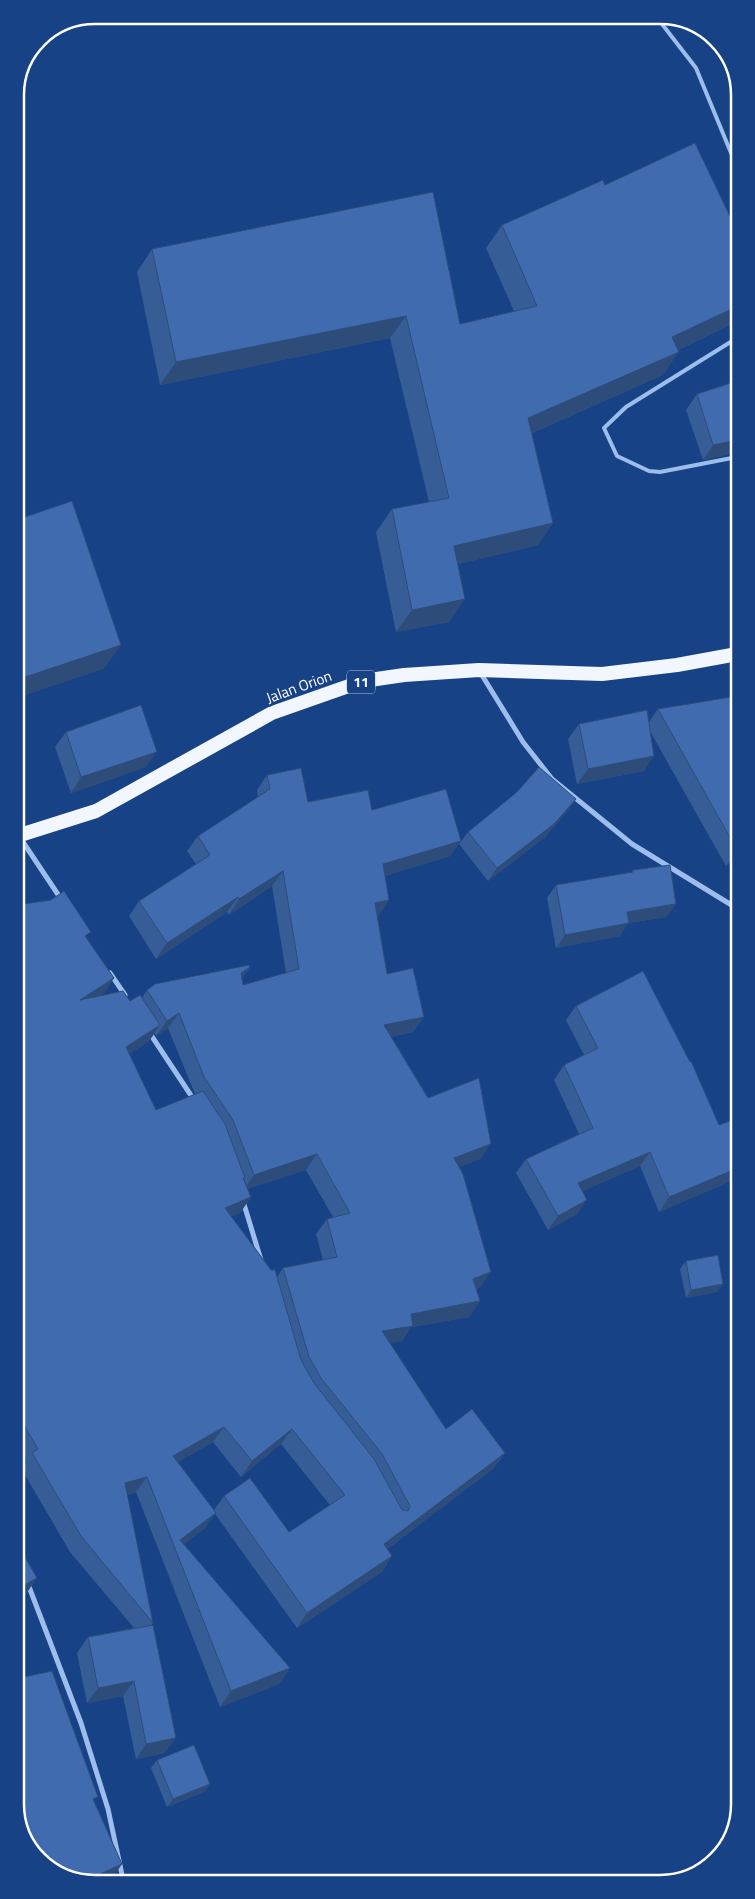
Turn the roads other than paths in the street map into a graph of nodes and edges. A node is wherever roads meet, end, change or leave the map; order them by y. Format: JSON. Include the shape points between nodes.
{"nodes":[{"id":1,"x":662,"y":24,"type":"edge"},
{"id":2,"x":731,"y":153,"type":"edge"},
{"id":3,"x":731,"y":341,"type":"edge"},
{"id":4,"x":731,"y":458,"type":"edge"},
{"id":5,"x":731,"y":655,"type":"edge"},
{"id":6,"x":479,"y":670,"type":"junction"},
{"id":7,"x":24,"y":834,"type":"edge"},
{"id":8,"x":24,"y":845,"type":"edge"},
{"id":9,"x":731,"y":905,"type":"edge"},
{"id":10,"x":67,"y":908,"type":"edge"},
{"id":11,"x":105,"y":965,"type":"edge"},
{"id":12,"x":126,"y":998,"type":"edge"},
{"id":13,"x":148,"y":1030,"type":"edge"},
{"id":14,"x":196,"y":1104,"type":"edge"},
{"id":15,"x":241,"y":1198,"type":"edge"},
{"id":16,"x":264,"y":1271,"type":"edge"},
{"id":17,"x":27,"y":1581,"type":"edge"},
{"id":18,"x":122,"y":1875,"type":"edge"}],
"edges":[{"from":1,"to":2,"type":"lane","via":[[696,68]]},
{"from":3,"to":4,"type":"lane","via":[[626,407],[604,428],[617,456],[649,471],[660,472]]},
{"from":5,"to":6,"type":"highway","name":"Jalan Orion","number":"11","via":[[602,674]]},
{"from":6,"to":7,"type":"highway","name":"Jalan Orion","number":"11","via":[[404,674],[363,681],[272,713],[96,811]]},
{"from":6,"to":9,"type":"street","via":[[523,742],[552,779],[632,844]]},
{"from":8,"to":10,"type":"street"},
{"from":11,"to":12,"type":"street"},
{"from":13,"to":14,"type":"street"},
{"from":15,"to":16,"type":"street"},
{"from":17,"to":18,"type":"street","via":[[81,1723],[108,1809]]}]}
